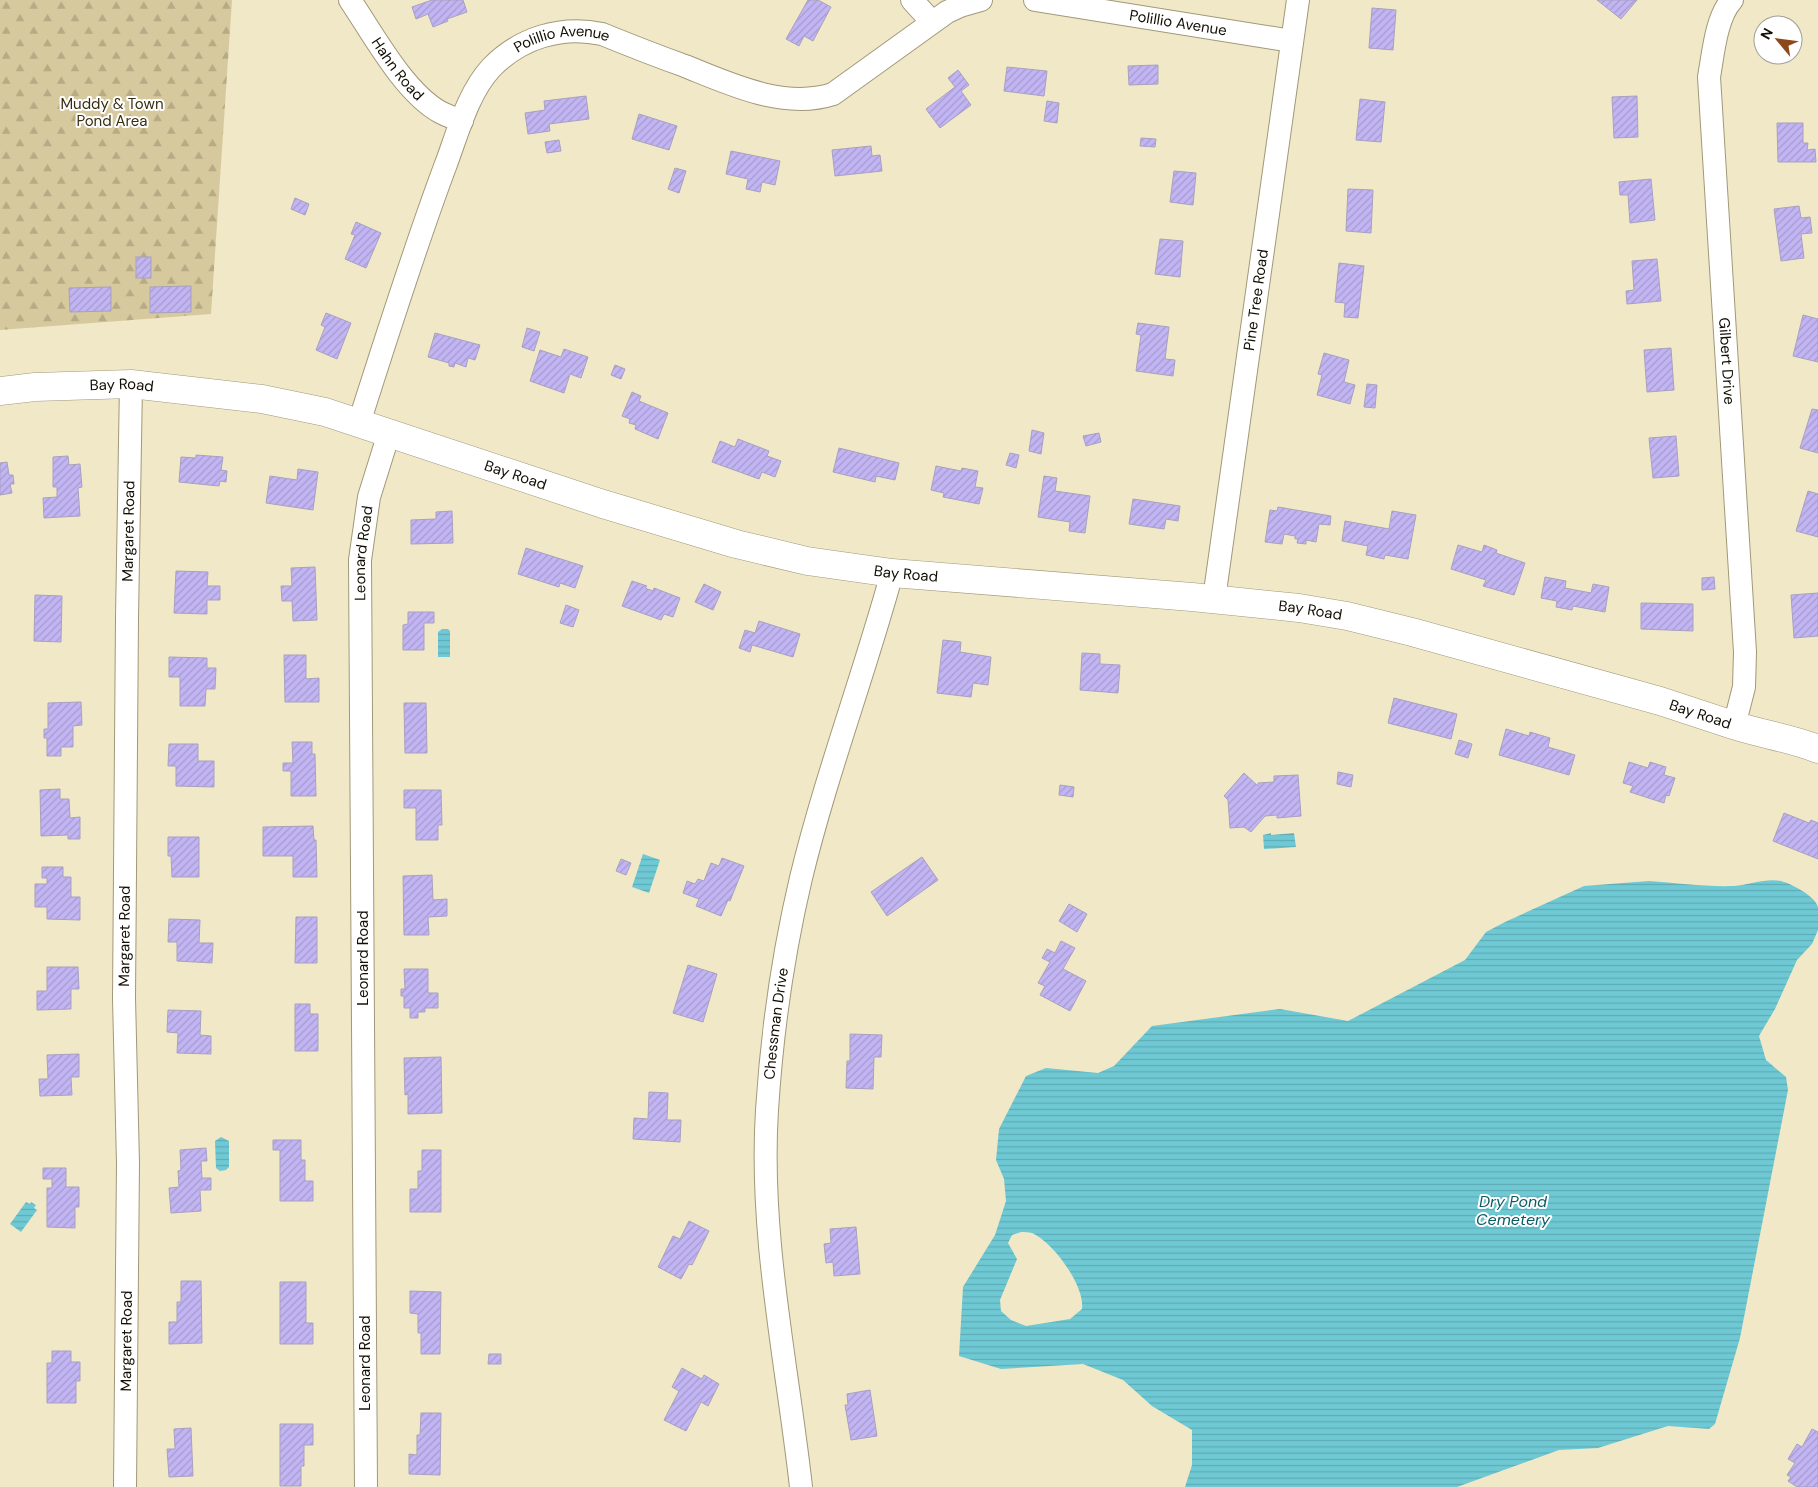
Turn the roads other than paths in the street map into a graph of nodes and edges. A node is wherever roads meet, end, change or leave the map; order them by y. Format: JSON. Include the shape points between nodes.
{"nodes":[{"id":1,"x":350,"y":0,"type":"edge"},
{"id":2,"x":912,"y":0,"type":"edge"},
{"id":3,"x":980,"y":0,"type":"edge"},
{"id":4,"x":1035,"y":0,"type":"edge"},
{"id":5,"x":1298,"y":0,"type":"edge"},
{"id":6,"x":1732,"y":0,"type":"edge"},
{"id":7,"x":932,"y":22,"type":"junction"},
{"id":8,"x":1292,"y":41,"type":"junction"},
{"id":9,"x":462,"y":121,"type":"junction"},
{"id":10,"x":131,"y":384,"type":"junction"},
{"id":11,"x":0,"y":391,"type":"edge"},
{"id":12,"x":359,"y":423,"type":"junction"},
{"id":13,"x":389,"y":433,"type":"junction"},
{"id":14,"x":892,"y":573,"type":"junction"},
{"id":15,"x":1214,"y":599,"type":"junction"},
{"id":16,"x":1734,"y":726,"type":"junction"},
{"id":17,"x":1818,"y":749,"type":"edge"},
{"id":18,"x":125,"y":1487,"type":"edge"},
{"id":19,"x":366,"y":1487,"type":"edge"},
{"id":20,"x":801,"y":1487,"type":"edge"}],
"edges":[{"from":1,"to":9,"type":"street","name":"Hahn Road","via":[[420,97],[440,112]]},
{"from":2,"to":7,"type":"street"},
{"from":3,"to":7,"type":"street","name":"Polillio Avenue","via":[[960,6]]},
{"from":4,"to":8,"type":"street","name":"Polillio Avenue"},
{"from":5,"to":8,"type":"street","name":"Pine Tree Road"},
{"from":6,"to":16,"type":"street","name":"Gilbert Drive","via":[[1719,26],[1709,77],[1745,652],[1744,687]]},
{"from":7,"to":9,"type":"street","name":"Polillio Avenue","via":[[833,94],[808,100],[736,86],[602,34],[557,32],[520,44],[504,56],[479,85]]},
{"from":8,"to":15,"type":"street","name":"Pine Tree Road"},
{"from":9,"to":12,"type":"street","name":"Polillio Avenue"},
{"from":10,"to":11,"type":"main road","name":"Bay Road"},
{"from":10,"to":12,"type":"main road","name":"Bay Road","via":[[262,399],[325,412]]},
{"from":10,"to":18,"type":"street","name":"Margaret Road","via":[[124,958],[128,1163]]},
{"from":12,"to":13,"type":"main road","name":"Bay Road"},
{"from":13,"to":14,"type":"main road","name":"Bay Road","via":[[736,544],[807,561]]},
{"from":13,"to":19,"type":"street","name":"Leonard Road","via":[[369,497],[360,560]]},
{"from":14,"to":15,"type":"main road","name":"Bay Road"},
{"from":14,"to":20,"type":"street","name":"Chessman Drive","via":[[801,878],[773,1034],[766,1112],[766,1179],[772,1267]]},
{"from":15,"to":16,"type":"main road","name":"Bay Road","via":[[1299,608],[1412,632],[1683,708]]},
{"from":16,"to":17,"type":"main road","name":"Bay Road"}]}
